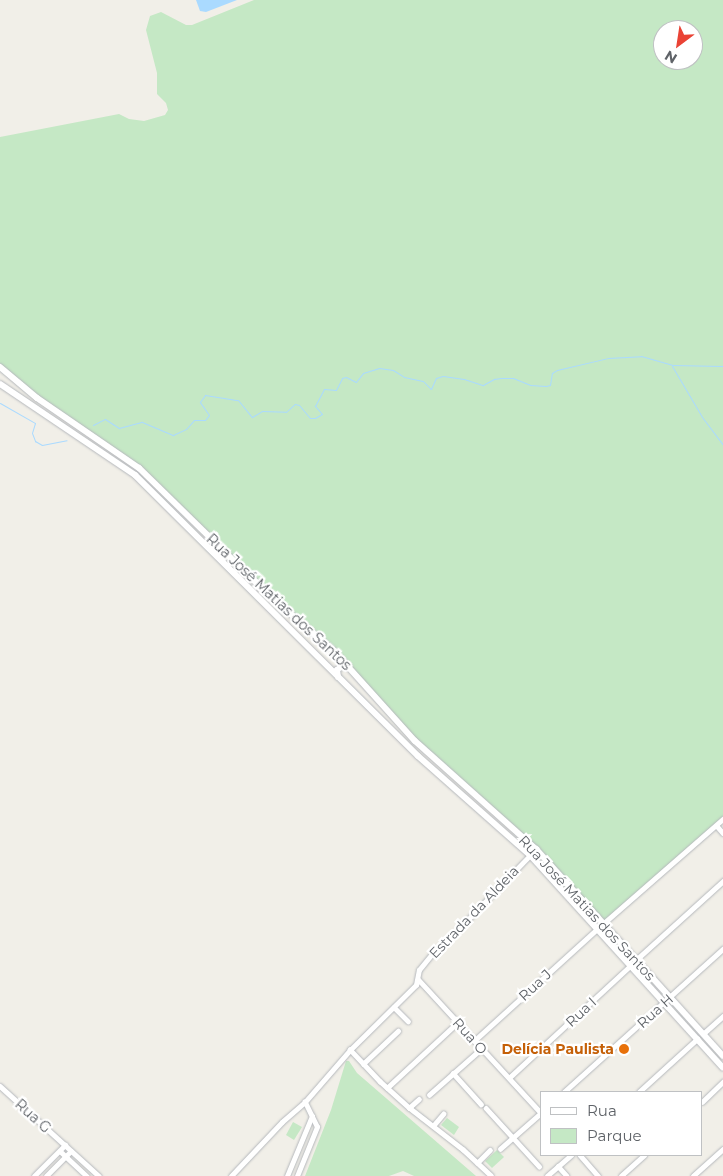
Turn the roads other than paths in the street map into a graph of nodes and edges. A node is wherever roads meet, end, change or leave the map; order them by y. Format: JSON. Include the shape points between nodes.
{"nodes":[{"id":1,"x":0,"y":367,"type":"edge"},
{"id":2,"x":0,"y":384,"type":"edge"},
{"id":3,"x":333,"y":650,"type":"junction"},
{"id":4,"x":321,"y":661,"type":"junction"},
{"id":5,"x":350,"y":667,"type":"junction"},
{"id":6,"x":338,"y":677,"type":"junction"},
{"id":7,"x":723,"y":819,"type":"edge"},
{"id":8,"x":717,"y":826,"type":"junction"},
{"id":9,"x":723,"y":832,"type":"edge"},
{"id":10,"x":536,"y":849,"type":"junction"},
{"id":11,"x":530,"y":855,"type":"junction"},
{"id":12,"x":723,"y":881,"type":"edge"},
{"id":13,"x":604,"y":923,"type":"junction"},
{"id":14,"x":597,"y":929,"type":"junction"},
{"id":15,"x":723,"y":949,"type":"edge"},
{"id":16,"x":636,"y":960,"type":"junction"},
{"id":17,"x":630,"y":966,"type":"junction"},
{"id":18,"x":418,"y":979,"type":"junction"},
{"id":19,"x":670,"y":997,"type":"junction"},
{"id":20,"x":664,"y":1003,"type":"junction"},
{"id":21,"x":394,"y":1007,"type":"junction"},
{"id":22,"x":723,"y":1016,"type":"edge"},
{"id":23,"x":408,"y":1022,"type":"dead end"},
{"id":24,"x":458,"y":1022,"type":"junction"},
{"id":25,"x":398,"y":1031,"type":"dead end"},
{"id":26,"x":703,"y":1034,"type":"junction"},
{"id":27,"x":697,"y":1039,"type":"junction"},
{"id":28,"x":474,"y":1041,"type":"junction"},
{"id":29,"x":481,"y":1049,"type":"junction"},
{"id":30,"x":350,"y":1050,"type":"junction"},
{"id":31,"x":723,"y":1056,"type":"edge"},
{"id":32,"x":363,"y":1064,"type":"junction"},
{"id":33,"x":723,"y":1068,"type":"edge"},
{"id":34,"x":454,"y":1073,"type":"junction"},
{"id":35,"x":509,"y":1078,"type":"junction"},
{"id":36,"x":723,"y":1082,"type":"edge"},
{"id":37,"x":0,"y":1086,"type":"edge"},
{"id":38,"x":388,"y":1088,"type":"junction"},
{"id":39,"x":565,"y":1091,"type":"edge"},
{"id":40,"x":640,"y":1091,"type":"edge"},
{"id":41,"x":429,"y":1095,"type":"dead end"},
{"id":42,"x":419,"y":1099,"type":"dead end"},
{"id":43,"x":703,"y":1101,"type":"edge"},
{"id":44,"x":305,"y":1102,"type":"junction"},
{"id":45,"x":481,"y":1104,"type":"dead end"},
{"id":46,"x":409,"y":1108,"type":"junction"},
{"id":47,"x":486,"y":1108,"type":"dead end"},
{"id":48,"x":540,"y":1112,"type":"edge"},
{"id":49,"x":443,"y":1114,"type":"dead end"},
{"id":50,"x":540,"y":1114,"type":"edge"},
{"id":51,"x":312,"y":1116,"type":"junction"},
{"id":52,"x":432,"y":1126,"type":"junction"},
{"id":53,"x":512,"y":1138,"type":"junction"},
{"id":54,"x":65,"y":1145,"type":"junction"},
{"id":55,"x":500,"y":1149,"type":"dead end"},
{"id":56,"x":723,"y":1149,"type":"edge"},
{"id":57,"x":60,"y":1150,"type":"junction"},
{"id":58,"x":490,"y":1150,"type":"dead end"},
{"id":59,"x":71,"y":1151,"type":"junction"},
{"id":60,"x":66,"y":1156,"type":"junction"},
{"id":61,"x":570,"y":1156,"type":"edge"},
{"id":62,"x":581,"y":1156,"type":"edge"},
{"id":63,"x":643,"y":1156,"type":"edge"},
{"id":64,"x":477,"y":1163,"type":"junction"},
{"id":65,"x":539,"y":1166,"type":"dead end"},
{"id":66,"x":558,"y":1166,"type":"junction"},
{"id":67,"x":34,"y":1176,"type":"edge"},
{"id":68,"x":46,"y":1176,"type":"edge"},
{"id":69,"x":87,"y":1176,"type":"edge"},
{"id":70,"x":99,"y":1176,"type":"edge"},
{"id":71,"x":230,"y":1176,"type":"edge"},
{"id":72,"x":287,"y":1176,"type":"edge"},
{"id":73,"x":297,"y":1176,"type":"edge"},
{"id":74,"x":491,"y":1176,"type":"edge"},
{"id":75,"x":547,"y":1176,"type":"edge"},
{"id":76,"x":567,"y":1176,"type":"edge"},
{"id":77,"x":598,"y":1176,"type":"edge"},
{"id":78,"x":621,"y":1176,"type":"edge"},
{"id":79,"x":693,"y":1176,"type":"edge"}],
"edges":[{"from":1,"to":3,"type":"main road","name":"Rua José Matias dos Santos","via":[[38,398],[140,468],[272,599]]},
{"from":2,"to":4,"type":"main road","name":"Rua José Matias dos Santos","via":[[135,475]]},
{"from":3,"to":4,"type":"main road","via":[[330,658]]},
{"from":3,"to":5,"type":"main road","name":"Rua José Matias dos Santos"},
{"from":4,"to":6,"type":"main road","name":"Rua José Matias dos Santos"},
{"from":5,"to":6,"type":"main road","via":[[339,668]]},
{"from":5,"to":10,"type":"main road","name":"Rua José Matias dos Santos","via":[[415,741]]},
{"from":6,"to":11,"type":"main road","name":"Rua José Matias dos Santos","via":[[418,756]]},
{"from":7,"to":8,"type":"street"},
{"from":8,"to":9,"type":"street"},
{"from":8,"to":13,"type":"street"},
{"from":10,"to":11,"type":"street","name":"Estrada da Aldeia"},
{"from":10,"to":13,"type":"main road","name":"Rua José Matias dos Santos"},
{"from":11,"to":14,"type":"main road","name":"Rua José Matias dos Santos"},
{"from":11,"to":18,"type":"street","name":"Estrada da Aldeia","via":[[432,954],[419,970]]},
{"from":12,"to":16,"type":"street"},
{"from":13,"to":16,"type":"main road","name":"Rua José Matias dos Santos"},
{"from":14,"to":17,"type":"main road","name":"Rua José Matias dos Santos"},
{"from":14,"to":28,"type":"street","name":"Rua J"},
{"from":15,"to":19,"type":"street","name":"Rua H"},
{"from":16,"to":19,"type":"main road","name":"Rua José Matias dos Santos"},
{"from":17,"to":20,"type":"main road","name":"Rua José Matias dos Santos"},
{"from":17,"to":35,"type":"street","name":"Rua I"},
{"from":18,"to":21,"type":"street","name":"Estrada da Aldeia"},
{"from":18,"to":24,"type":"street","name":"Rua O"},
{"from":19,"to":20,"type":"street","name":"Rua H"},
{"from":19,"to":26,"type":"main road","name":"Rua José Matias dos Santos"},
{"from":20,"to":27,"type":"main road","name":"Rua José Matias dos Santos"},
{"from":20,"to":39,"type":"street","name":"Rua H"},
{"from":21,"to":23,"type":"street"},
{"from":21,"to":30,"type":"street","name":"Estrada da Aldeia"},
{"from":22,"to":26,"type":"street"},
{"from":24,"to":28,"type":"street","name":"Rua O"},
{"from":24,"to":38,"type":"street"},
{"from":25,"to":32,"type":"street"},
{"from":26,"to":31,"type":"main road","name":"Rua José Matias dos Santos"},
{"from":27,"to":33,"type":"main road","name":"Rua José Matias dos Santos"},
{"from":27,"to":40,"type":"street"},
{"from":28,"to":29,"type":"street","name":"Rua O"},
{"from":29,"to":34,"type":"street"},
{"from":29,"to":35,"type":"street","name":"Rua O"},
{"from":30,"to":32,"type":"street"},
{"from":30,"to":44,"type":"street","name":"Estrada da Aldeia"},
{"from":32,"to":38,"type":"street"},
{"from":34,"to":41,"type":"street"},
{"from":34,"to":45,"type":"street"},
{"from":35,"to":48,"type":"street","name":"Rua O"},
{"from":36,"to":43,"type":"street"},
{"from":37,"to":54,"type":"street","name":"Rua G"},
{"from":38,"to":46,"type":"street"},
{"from":42,"to":46,"type":"street"},
{"from":44,"to":51,"type":"street"},
{"from":44,"to":71,"type":"street","name":"Estrada da Aldeia"},
{"from":46,"to":52,"type":"street"},
{"from":47,"to":53,"type":"street"},
{"from":49,"to":52,"type":"street"},
{"from":50,"to":53,"type":"street"},
{"from":51,"to":72,"type":"street"},
{"from":51,"to":73,"type":"street","via":[[317,1127]]},
{"from":52,"to":64,"type":"street"},
{"from":53,"to":55,"type":"street"},
{"from":53,"to":65,"type":"street"},
{"from":54,"to":57,"type":"street"},
{"from":54,"to":59,"type":"street","name":"Rua G"},
{"from":56,"to":79,"type":"street"},
{"from":57,"to":60,"type":"street"},
{"from":57,"to":67,"type":"street"},
{"from":58,"to":64,"type":"street"},
{"from":59,"to":60,"type":"street"},
{"from":59,"to":70,"type":"street","name":"Rua G"},
{"from":60,"to":68,"type":"street"},
{"from":60,"to":69,"type":"street"},
{"from":61,"to":66,"type":"street"},
{"from":62,"to":77,"type":"street"},
{"from":63,"to":78,"type":"street"},
{"from":64,"to":74,"type":"street"},
{"from":66,"to":75,"type":"street"},
{"from":66,"to":76,"type":"street"}]}
